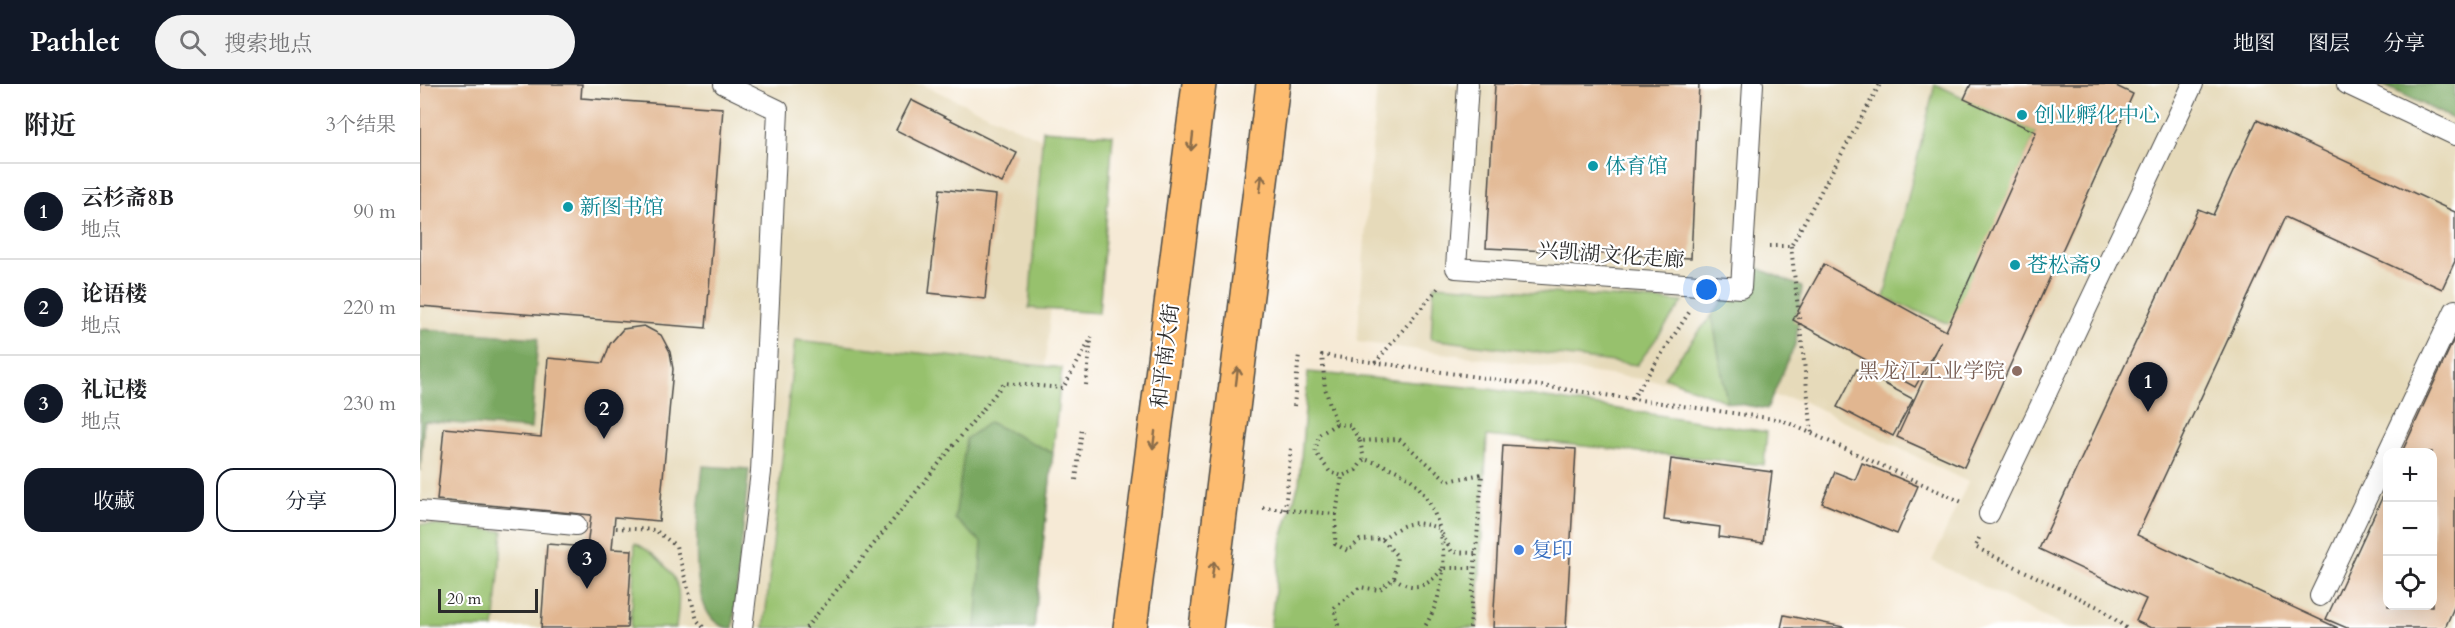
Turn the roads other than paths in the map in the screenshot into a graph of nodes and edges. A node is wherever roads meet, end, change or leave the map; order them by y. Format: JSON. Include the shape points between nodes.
{"nodes":[{"id":1,"x":724,"y":84,"type":"edge"},
{"id":2,"x":1199,"y":84,"type":"edge"},
{"id":3,"x":1273,"y":84,"type":"edge"},
{"id":4,"x":1468,"y":84,"type":"edge"},
{"id":5,"x":1753,"y":84,"type":"edge"},
{"id":6,"x":2193,"y":84,"type":"edge"},
{"id":7,"x":2347,"y":84,"type":"edge"},
{"id":8,"x":2455,"y":135,"type":"edge"},
{"id":9,"x":2455,"y":310,"type":"edge"},
{"id":10,"x":2390,"y":448,"type":"edge"},
{"id":11,"x":2383,"y":464,"type":"edge"},
{"id":12,"x":420,"y":511,"type":"edge"},
{"id":13,"x":1989,"y":514,"type":"road end"},
{"id":14,"x":576,"y":525,"type":"dead end"},
{"id":15,"x":2320,"y":596,"type":"dead end"},
{"id":16,"x":742,"y":628,"type":"edge"},
{"id":17,"x":1130,"y":628,"type":"edge"},
{"id":18,"x":1206,"y":628,"type":"edge"}],
"edges":[{"from":1,"to":16,"type":"lane","via":[[778,110],[761,471]]},
{"from":2,"to":17,"type":"main road","name":"和平南大街","one_way":true},
{"from":18,"to":3,"type":"main road","one_way":true},
{"from":4,"to":5,"type":"lane","name":"兴凯湖文化走廊","via":[[1456,268],[1741,288]]},
{"from":6,"to":13,"type":"lane"},
{"from":7,"to":8,"type":"lane"},
{"from":9,"to":10,"type":"lane"},
{"from":11,"to":15,"type":"lane"},
{"from":12,"to":14,"type":"lane"}]}
